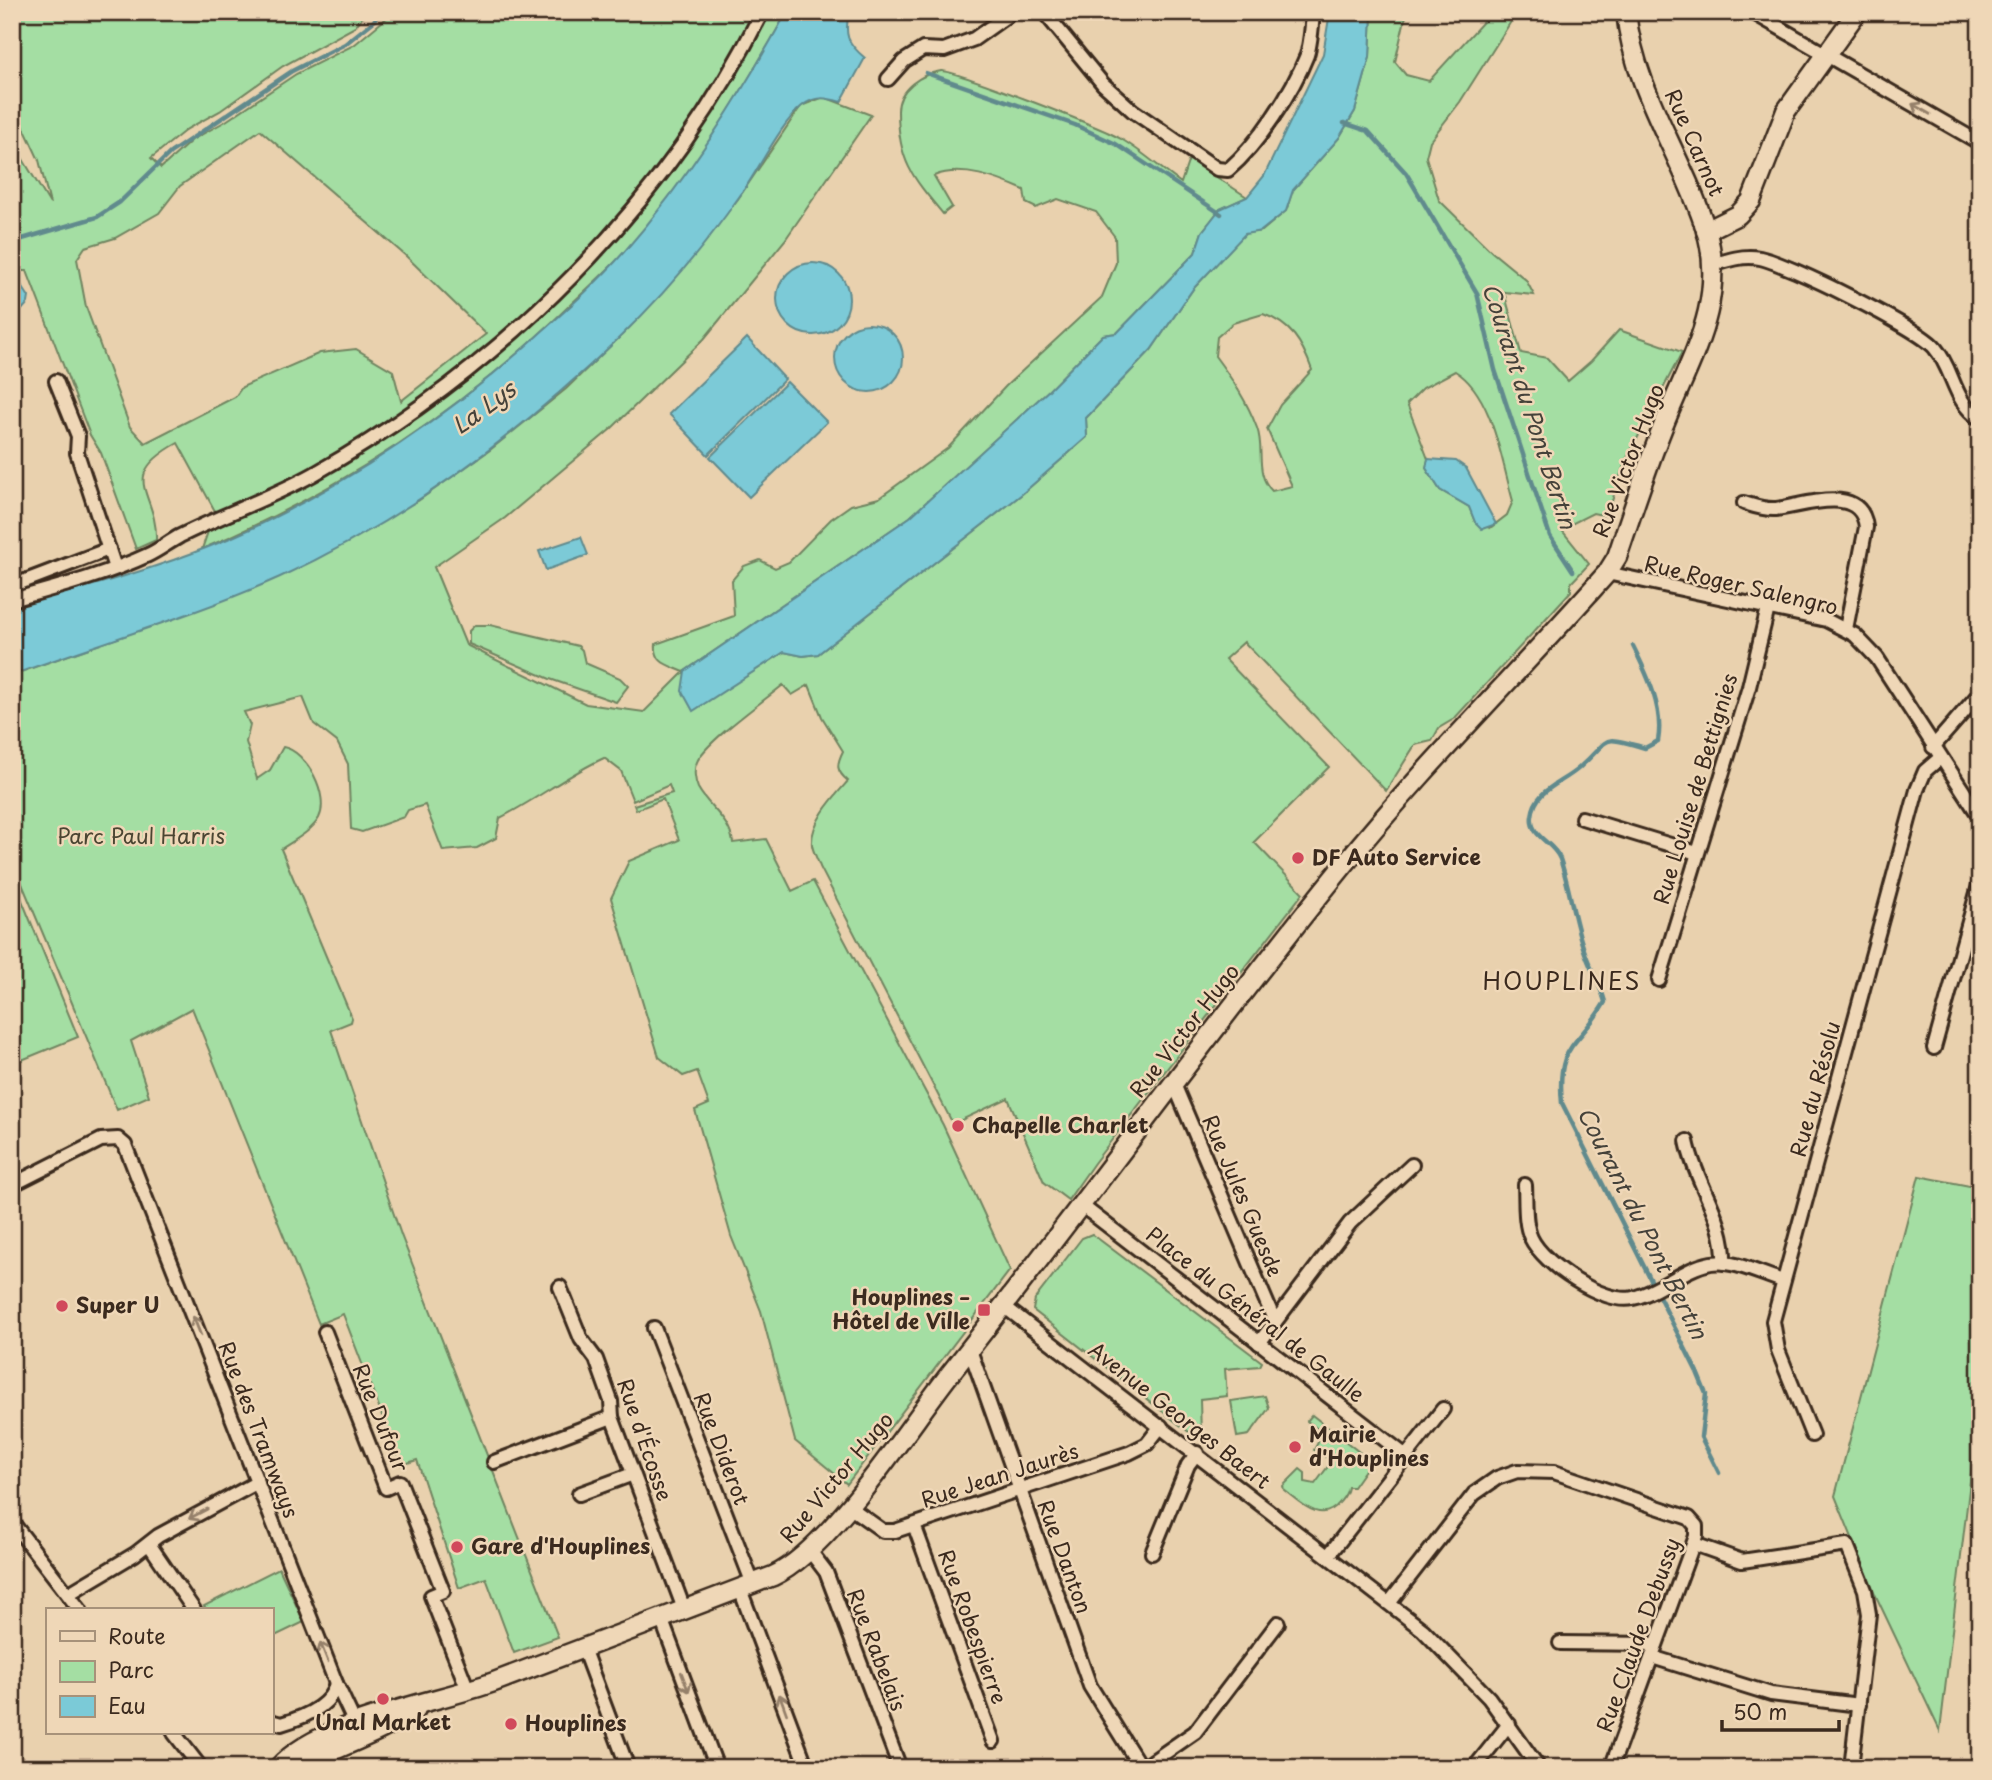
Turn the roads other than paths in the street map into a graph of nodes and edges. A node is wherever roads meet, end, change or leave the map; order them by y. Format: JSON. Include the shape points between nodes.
{"nodes":[{"id":1,"x":762,"y":12,"type":"edge"},
{"id":2,"x":1012,"y":12,"type":"edge"},
{"id":3,"x":1044,"y":12,"type":"edge"},
{"id":4,"x":1313,"y":12,"type":"edge"},
{"id":5,"x":1626,"y":12,"type":"edge"},
{"id":6,"x":1752,"y":12,"type":"edge"},
{"id":7,"x":1857,"y":12,"type":"edge"},
{"id":8,"x":1827,"y":54,"type":"junction"},
{"id":9,"x":888,"y":79,"type":"dead end"},
{"id":10,"x":1980,"y":143,"type":"edge"},
{"id":11,"x":1706,"y":231,"type":"junction"},
{"id":12,"x":1713,"y":265,"type":"junction"},
{"id":13,"x":1713,"y":294,"type":"joint"},
{"id":14,"x":55,"y":381,"type":"dead end"},
{"id":15,"x":1980,"y":419,"type":"edge"},
{"id":16,"x":1744,"y":503,"type":"dead end"},
{"id":17,"x":109,"y":549,"type":"junction"},
{"id":18,"x":115,"y":568,"type":"junction"},
{"id":19,"x":1607,"y":573,"type":"junction"},
{"id":20,"x":12,"y":586,"type":"edge"},
{"id":21,"x":12,"y":600,"type":"edge"},
{"id":22,"x":1768,"y":608,"type":"junction"},
{"id":23,"x":1846,"y":629,"type":"junction"},
{"id":24,"x":1980,"y":693,"type":"edge"},
{"id":25,"x":1936,"y":752,"type":"junction"},
{"id":26,"x":1980,"y":817,"type":"edge"},
{"id":27,"x":1582,"y":818,"type":"dead end"},
{"id":28,"x":1697,"y":853,"type":"junction"},
{"id":29,"x":1980,"y":882,"type":"edge"},
{"id":30,"x":1659,"y":980,"type":"dead end"},
{"id":31,"x":1934,"y":1048,"type":"dead end"},
{"id":32,"x":1174,"y":1084,"type":"junction"},
{"id":33,"x":1687,"y":1141,"type":"dead end"},
{"id":34,"x":1412,"y":1165,"type":"dead end"},
{"id":35,"x":12,"y":1185,"type":"edge"},
{"id":36,"x":1525,"y":1185,"type":"dead end"},
{"id":37,"x":1081,"y":1205,"type":"junction"},
{"id":38,"x":1724,"y":1263,"type":"junction"},
{"id":39,"x":1783,"y":1281,"type":"junction"},
{"id":40,"x":560,"y":1287,"type":"dead end"},
{"id":41,"x":1005,"y":1307,"type":"junction"},
{"id":42,"x":1275,"y":1322,"type":"junction"},
{"id":43,"x":654,"y":1328,"type":"dead end"},
{"id":44,"x":325,"y":1332,"type":"dead end"},
{"id":45,"x":1259,"y":1343,"type":"junction"},
{"id":46,"x":970,"y":1350,"type":"junction"},
{"id":47,"x":1443,"y":1409,"type":"dead end"},
{"id":48,"x":612,"y":1417,"type":"junction"},
{"id":49,"x":1161,"y":1426,"type":"junction"},
{"id":50,"x":1812,"y":1435,"type":"dead end"},
{"id":51,"x":1197,"y":1453,"type":"junction"},
{"id":52,"x":1406,"y":1456,"type":"junction"},
{"id":53,"x":494,"y":1462,"type":"dead end"},
{"id":54,"x":633,"y":1474,"type":"junction"},
{"id":55,"x":258,"y":1482,"type":"junction"},
{"id":56,"x":1020,"y":1490,"type":"junction"},
{"id":57,"x":579,"y":1494,"type":"dead end"},
{"id":58,"x":848,"y":1506,"type":"junction"},
{"id":59,"x":12,"y":1522,"type":"edge"},
{"id":60,"x":914,"y":1525,"type":"junction"},
{"id":61,"x":149,"y":1544,"type":"junction"},
{"id":62,"x":1694,"y":1544,"type":"junction"},
{"id":63,"x":810,"y":1551,"type":"junction"},
{"id":64,"x":1152,"y":1553,"type":"dead end"},
{"id":65,"x":1328,"y":1556,"type":"junction"},
{"id":66,"x":746,"y":1586,"type":"junction"},
{"id":67,"x":68,"y":1594,"type":"junction"},
{"id":68,"x":1390,"y":1602,"type":"junction"},
{"id":69,"x":78,"y":1608,"type":"edge"},
{"id":70,"x":193,"y":1608,"type":"edge"},
{"id":71,"x":684,"y":1609,"type":"junction"},
{"id":72,"x":661,"y":1618,"type":"junction"},
{"id":73,"x":1278,"y":1623,"type":"dead end"},
{"id":74,"x":1560,"y":1643,"type":"dead end"},
{"id":75,"x":583,"y":1648,"type":"junction"},
{"id":76,"x":1654,"y":1651,"type":"junction"},
{"id":77,"x":337,"y":1683,"type":"junction"},
{"id":78,"x":468,"y":1690,"type":"junction"},
{"id":79,"x":1859,"y":1705,"type":"junction"},
{"id":80,"x":273,"y":1722,"type":"edge"},
{"id":81,"x":1509,"y":1724,"type":"junction"},
{"id":82,"x":358,"y":1731,"type":"junction"},
{"id":83,"x":175,"y":1734,"type":"edge"},
{"id":84,"x":993,"y":1741,"type":"dead end"},
{"id":85,"x":201,"y":1768,"type":"edge"},
{"id":86,"x":278,"y":1768,"type":"edge"},
{"id":87,"x":298,"y":1768,"type":"edge"},
{"id":88,"x":628,"y":1768,"type":"edge"},
{"id":89,"x":717,"y":1768,"type":"edge"},
{"id":90,"x":807,"y":1768,"type":"edge"},
{"id":91,"x":900,"y":1768,"type":"edge"},
{"id":92,"x":1142,"y":1768,"type":"edge"},
{"id":93,"x":1474,"y":1768,"type":"edge"},
{"id":94,"x":1539,"y":1768,"type":"edge"},
{"id":95,"x":1611,"y":1768,"type":"edge"},
{"id":96,"x":1851,"y":1768,"type":"edge"}],
"edges":[{"from":1,"to":18,"type":"street","via":[[713,99],[662,172],[571,278],[505,337],[420,405],[315,473]]},
{"from":2,"to":9,"type":"street","via":[[974,39],[944,50],[923,49]]},
{"from":3,"to":4,"type":"street","via":[[1103,84],[1133,111],[1217,169],[1228,170],[1248,152],[1297,75],[1308,52]]},
{"from":5,"to":11,"type":"main road","name":"Rue Carnot","via":[[1641,78]]},
{"from":6,"to":8,"type":"street"},
{"from":7,"to":8,"type":"main road"},
{"from":10,"to":8,"type":"street","one_way":true},
{"from":8,"to":11,"type":"main road","via":[[1782,118],[1751,201],[1738,215]]},
{"from":11,"to":12,"type":"main road","name":"Rue Carnot"},
{"from":12,"to":13,"type":"main road","name":"Rue Carnot"},
{"from":12,"to":15,"type":"street","via":[[1742,257],[1769,261],[1909,326],[1936,349],[1962,402]]},
{"from":13,"to":19,"type":"main road","name":"Rue Victor Hugo","via":[[1701,337]]},
{"from":14,"to":17,"type":"street","via":[[78,436],[77,453]]},
{"from":16,"to":23,"type":"street","via":[[1773,509],[1828,499],[1852,505],[1863,514],[1866,527]]},
{"from":17,"to":18,"type":"street"},
{"from":17,"to":20,"type":"street"},
{"from":18,"to":21,"type":"street"},
{"from":19,"to":22,"type":"street","name":"Rue Roger Salengro"},
{"from":19,"to":32,"type":"main road","name":"Rue Victor Hugo","via":[[1354,853]]},
{"from":22,"to":23,"type":"street","name":"Rue Roger Salengro"},
{"from":22,"to":28,"type":"street","name":"Rue Louise de Bettignies","via":[[1749,687]]},
{"from":23,"to":25,"type":"street","name":"Rue Roger Salengro","via":[[1877,658]]},
{"from":24,"to":25,"type":"street","name":"Rue du Résolu"},
{"from":25,"to":26,"type":"street","name":"Rue Roger Salengro"},
{"from":25,"to":39,"type":"street","name":"Rue du Résolu","via":[[1917,790]]},
{"from":27,"to":28,"type":"street"},
{"from":28,"to":30,"type":"street","name":"Rue Louise de Bettignies"},
{"from":29,"to":31,"type":"street"},
{"from":32,"to":37,"type":"main road","name":"Rue Victor Hugo"},
{"from":32,"to":42,"type":"street","name":"Rue Jules Guesde"},
{"from":33,"to":38,"type":"street","via":[[1691,1162],[1724,1238]]},
{"from":34,"to":42,"type":"street","via":[[1350,1223]]},
{"from":55,"to":35,"type":"street","name":"Rue des Tramways","one_way":true,"via":[[128,1148],[118,1139],[101,1140]]},
{"from":36,"to":38,"type":"street","via":[[1531,1238],[1563,1272],[1619,1299],[1643,1295],[1704,1265]]},
{"from":37,"to":41,"type":"main road","name":"Rue Victor Hugo"},
{"from":37,"to":45,"type":"street","name":"Place du Général de Gaulle"},
{"from":38,"to":39,"type":"street"},
{"from":39,"to":50,"type":"street","name":"Rue du Résolu","via":[[1773,1330]]},
{"from":40,"to":48,"type":"street","name":"Rue d'Écosse","via":[[581,1339],[596,1359]]},
{"from":41,"to":46,"type":"main road","name":"Rue Victor Hugo"},
{"from":41,"to":49,"type":"street","name":"Avenue Georges Baert"},
{"from":42,"to":45,"type":"street"},
{"from":43,"to":66,"type":"street","name":"Rue Diderot"},
{"from":44,"to":78,"type":"street","name":"Rue Dufour","via":[[386,1488],[400,1482],[443,1591],[431,1596]]},
{"from":45,"to":52,"type":"street","name":"Place du Général de Gaulle"},
{"from":46,"to":56,"type":"street","name":"Rue Danton"},
{"from":46,"to":58,"type":"main road","name":"Rue Victor Hugo"},
{"from":47,"to":52,"type":"street"},
{"from":48,"to":53,"type":"street"},
{"from":48,"to":54,"type":"street","name":"Rue d'Écosse"},
{"from":49,"to":51,"type":"street","name":"Avenue Georges Baert"},
{"from":49,"to":56,"type":"street","name":"Rue Jean Jaurès","via":[[1140,1448]]},
{"from":51,"to":64,"type":"street"},
{"from":51,"to":65,"type":"street","name":"Avenue Georges Baert"},
{"from":52,"to":65,"type":"street"},
{"from":54,"to":57,"type":"street"},
{"from":54,"to":71,"type":"street","name":"Rue d'Écosse"},
{"from":55,"to":61,"type":"street","one_way":true},
{"from":77,"to":55,"type":"street","name":"Rue des Tramways","one_way":true},
{"from":56,"to":60,"type":"street","name":"Rue Jean Jaurès"},
{"from":56,"to":92,"type":"street","name":"Rue Danton","via":[[1090,1686]]},
{"from":58,"to":60,"type":"street","name":"Rue Jean Jaurès","via":[[883,1531]]},
{"from":58,"to":63,"type":"main road","name":"Rue Victor Hugo"},
{"from":59,"to":67,"type":"street"},
{"from":60,"to":84,"type":"street","name":"Rue Robespierre"},
{"from":61,"to":67,"type":"street"},
{"from":61,"to":70,"type":"street"},
{"from":62,"to":68,"type":"street","name":"Rue Claude Debussy","via":[[1696,1526],[1689,1518],[1554,1472],[1517,1471],[1475,1494]]},
{"from":62,"to":76,"type":"street","name":"Rue Claude Debussy"},
{"from":62,"to":79,"type":"street","via":[[1742,1561],[1847,1545],[1869,1606]]},
{"from":63,"to":66,"type":"main road","name":"Rue Victor Hugo","via":[[783,1572]]},
{"from":63,"to":91,"type":"street","name":"Rue Rabelais","via":[[826,1572]]},
{"from":65,"to":68,"type":"street","name":"Avenue Georges Baert"},
{"from":66,"to":71,"type":"main road","name":"Rue Victor Hugo"},
{"from":90,"to":66,"type":"street","name":"Rue Diderot","one_way":true},
{"from":67,"to":69,"type":"street"},
{"from":68,"to":81,"type":"street","name":"Avenue Georges Baert","via":[[1452,1656]]},
{"from":71,"to":72,"type":"main road","name":"Rue Victor Hugo"},
{"from":72,"to":75,"type":"main road","name":"Rue Victor Hugo"},
{"from":72,"to":89,"type":"street","one_way":true},
{"from":73,"to":92,"type":"street","via":[[1195,1732]]},
{"from":74,"to":76,"type":"street"},
{"from":75,"to":78,"type":"main road","name":"Rue Victor Hugo"},
{"from":75,"to":88,"type":"street"},
{"from":76,"to":79,"type":"street","via":[[1771,1694]]},
{"from":76,"to":95,"type":"street","name":"Rue Claude Debussy"},
{"from":77,"to":80,"type":"street","via":[[333,1696],[323,1705],[281,1724]]},
{"from":77,"to":82,"type":"street","name":"Rue des Tramways"},
{"from":78,"to":82,"type":"main road","name":"Rue Victor Hugo","via":[[434,1700],[397,1722]]},
{"from":79,"to":96,"type":"street"},
{"from":81,"to":93,"type":"street"},
{"from":81,"to":94,"type":"street","name":"Avenue Georges Baert"},
{"from":82,"to":86,"type":"main road","name":"Rue Victor Hugo","via":[[296,1752]]},
{"from":82,"to":87,"type":"main road","name":"Rue Victor Hugo"},
{"from":83,"to":85,"type":"street"}]}
